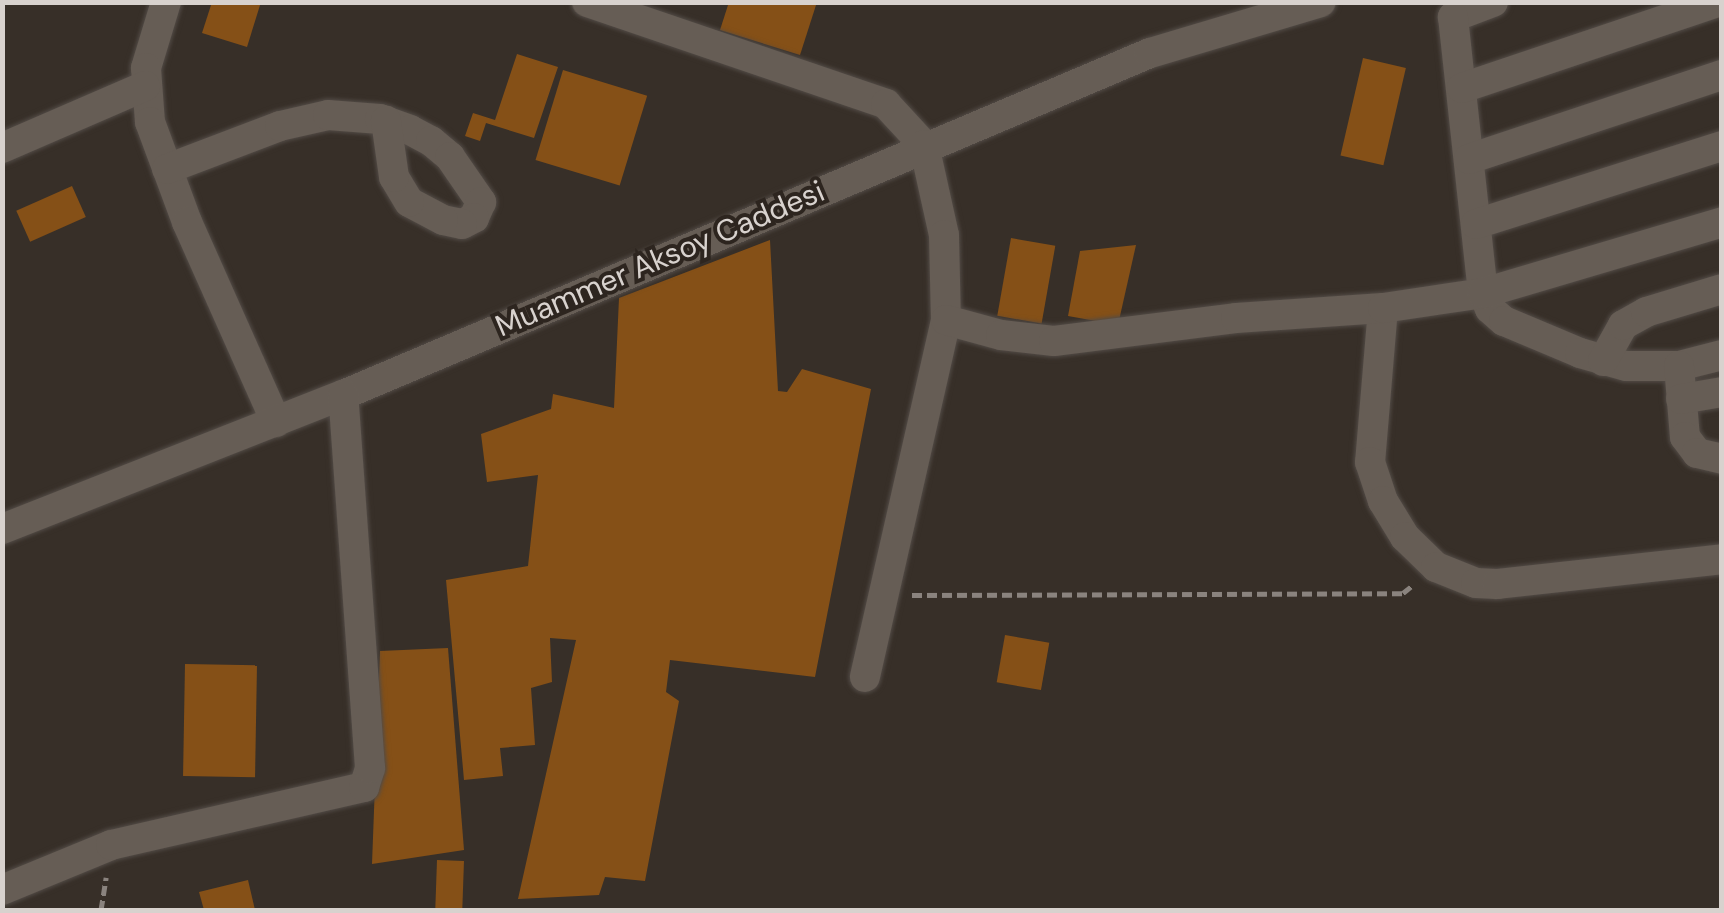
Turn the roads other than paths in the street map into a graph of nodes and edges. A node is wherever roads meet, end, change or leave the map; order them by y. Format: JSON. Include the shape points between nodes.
{"nodes":[{"id":1,"x":166,"y":2,"type":"edge"},
{"id":2,"x":587,"y":2,"type":"edge"},
{"id":3,"x":1321,"y":2,"type":"edge"},
{"id":4,"x":1493,"y":2,"type":"edge"},
{"id":5,"x":1717,"y":2,"type":"edge"},
{"id":6,"x":1722,"y":75,"type":"edge"},
{"id":7,"x":145,"y":86,"type":"junction"},
{"id":8,"x":1462,"y":88,"type":"junction"},
{"id":9,"x":386,"y":121,"type":"dead end"},
{"id":10,"x":924,"y":145,"type":"junction"},
{"id":11,"x":1722,"y":146,"type":"edge"},
{"id":12,"x":2,"y":148,"type":"edge"},
{"id":13,"x":1470,"y":159,"type":"junction"},
{"id":14,"x":167,"y":169,"type":"junction"},
{"id":15,"x":1722,"y":222,"type":"edge"},
{"id":16,"x":1476,"y":224,"type":"junction"},
{"id":17,"x":1722,"y":289,"type":"edge"},
{"id":18,"x":1482,"y":293,"type":"junction"},
{"id":19,"x":1383,"y":308,"type":"junction"},
{"id":20,"x":946,"y":320,"type":"junction"},
{"id":21,"x":1722,"y":355,"type":"edge"},
{"id":22,"x":1603,"y":361,"type":"junction"},
{"id":23,"x":1679,"y":366,"type":"junction"},
{"id":24,"x":1722,"y":392,"type":"edge"},
{"id":25,"x":343,"y":396,"type":"junction"},
{"id":26,"x":1681,"y":399,"type":"junction"},
{"id":27,"x":276,"y":422,"type":"junction"},
{"id":28,"x":1722,"y":460,"type":"edge"},
{"id":29,"x":2,"y":529,"type":"edge"},
{"id":30,"x":1722,"y":559,"type":"edge"},
{"id":31,"x":866,"y":678,"type":"dead end"},
{"id":32,"x":2,"y":890,"type":"edge"}],
"edges":[{"from":1,"to":7,"type":"street","via":[[149,48]]},
{"from":2,"to":10,"type":"street","via":[[886,104]]},
{"from":3,"to":10,"type":"street","name":"Muammer Aksoy Caddesi","via":[[1150,52]]},
{"from":4,"to":8,"type":"street","via":[[1453,17]]},
{"from":5,"to":8,"type":"street"},
{"from":6,"to":13,"type":"street"},
{"from":7,"to":12,"type":"street"},
{"from":7,"to":14,"type":"street"},
{"from":8,"to":13,"type":"street"},
{"from":9,"to":14,"type":"street","via":[[328,115]]},
{"from":10,"to":20,"type":"street","via":[[944,235]]},
{"from":10,"to":25,"type":"street","name":"Muammer Aksoy Caddesi"},
{"from":11,"to":16,"type":"street"},
{"from":13,"to":16,"type":"street"},
{"from":14,"to":27,"type":"street"},
{"from":15,"to":18,"type":"street"},
{"from":16,"to":18,"type":"street"},
{"from":17,"to":22,"type":"street","via":[[1623,325]]},
{"from":18,"to":19,"type":"street"},
{"from":18,"to":22,"type":"street","via":[[1504,321]]},
{"from":19,"to":20,"type":"street","via":[[1236,318],[1054,342]]},
{"from":19,"to":30,"type":"street","via":[[1370,462],[1405,537],[1436,566],[1498,584]]},
{"from":20,"to":31,"type":"street"},
{"from":21,"to":23,"type":"street"},
{"from":22,"to":23,"type":"street"},
{"from":23,"to":26,"type":"street"},
{"from":24,"to":26,"type":"street"},
{"from":25,"to":27,"type":"street","name":"Muammer Aksoy Caddesi"},
{"from":25,"to":32,"type":"street","via":[[370,768],[364,787],[111,845]]},
{"from":26,"to":28,"type":"street","via":[[1690,446]]},
{"from":27,"to":29,"type":"street","name":"Muammer Aksoy Caddesi"}]}
